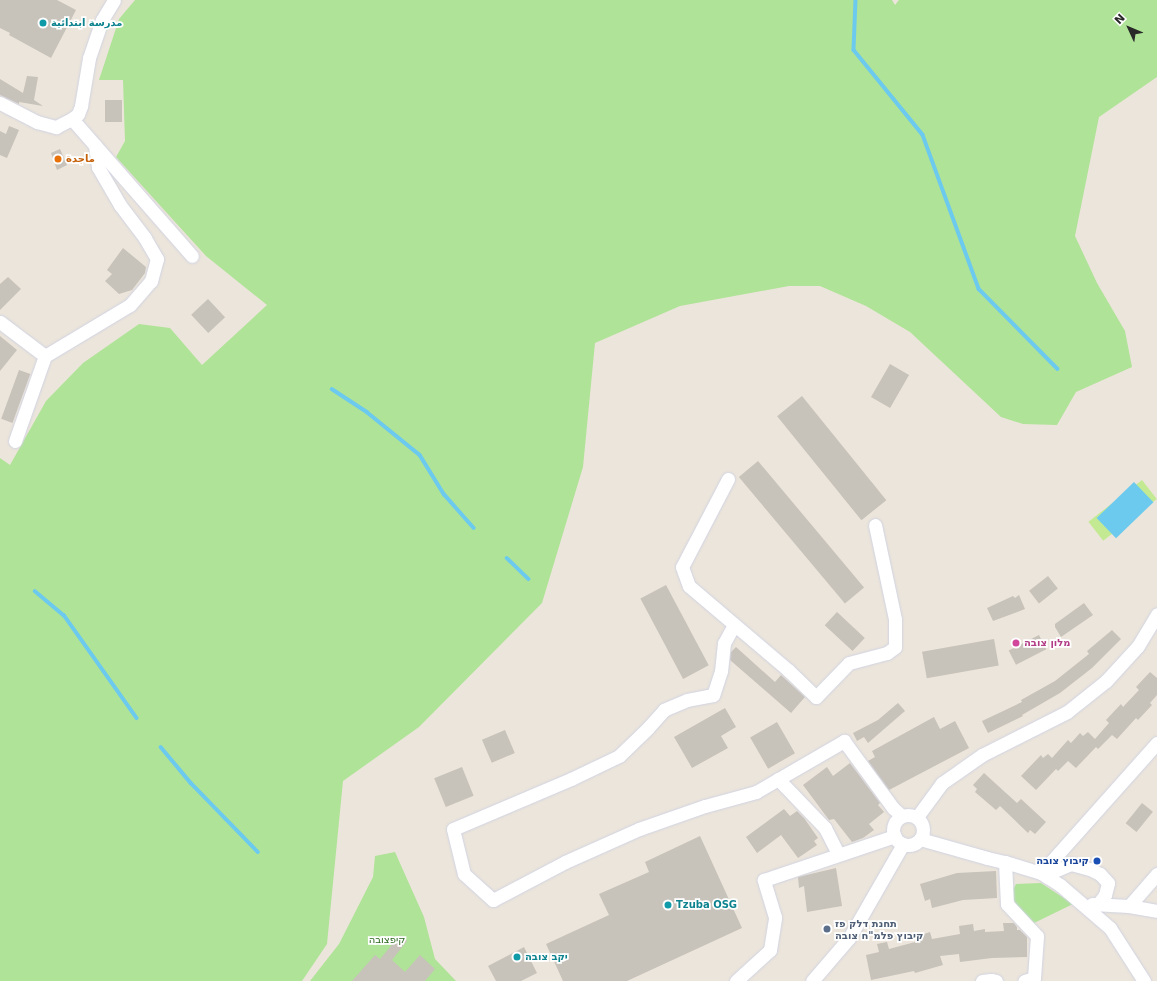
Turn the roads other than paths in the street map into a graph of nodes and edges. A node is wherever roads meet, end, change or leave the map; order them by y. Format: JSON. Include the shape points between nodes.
{"nodes":[{"id":1,"x":114,"y":0,"type":"edge"},
{"id":2,"x":0,"y":103,"type":"edge"},
{"id":3,"x":72,"y":119,"type":"junction"},
{"id":4,"x":94,"y":145,"type":"junction"},
{"id":5,"x":192,"y":256,"type":"dead end"},
{"id":6,"x":0,"y":322,"type":"edge"},
{"id":7,"x":45,"y":356,"type":"junction"},
{"id":8,"x":15,"y":441,"type":"dead end"},
{"id":9,"x":728,"y":479,"type":"dead end"},
{"id":10,"x":875,"y":525,"type":"dead end"},
{"id":11,"x":1157,"y":614,"type":"edge"},
{"id":12,"x":734,"y":625,"type":"junction"},
{"id":13,"x":1157,"y":743,"type":"edge"},
{"id":14,"x":778,"y":779,"type":"junction"},
{"id":15,"x":902,"y":816,"type":"junction"},
{"id":16,"x":917,"y":818,"type":"junction"},
{"id":17,"x":920,"y":839,"type":"junction"},
{"id":18,"x":899,"y":840,"type":"junction"},
{"id":19,"x":838,"y":854,"type":"junction"},
{"id":20,"x":1005,"y":862,"type":"junction"},
{"id":21,"x":1157,"y":874,"type":"edge"},
{"id":22,"x":1044,"y":875,"type":"junction"},
{"id":23,"x":1081,"y":903,"type":"junction"},
{"id":24,"x":1098,"y":904,"type":"junction"},
{"id":25,"x":1129,"y":906,"type":"junction"},
{"id":26,"x":1157,"y":911,"type":"edge"},
{"id":27,"x":736,"y":981,"type":"edge"},
{"id":28,"x":812,"y":981,"type":"edge"},
{"id":29,"x":982,"y":981,"type":"edge"},
{"id":30,"x":996,"y":981,"type":"edge"},
{"id":31,"x":1024,"y":981,"type":"edge"},
{"id":32,"x":1144,"y":981,"type":"edge"}],
"edges":[{"from":1,"to":3,"type":"street","via":[[102,20],[90,58],[81,106],[78,114]]},
{"from":2,"to":3,"type":"street","via":[[37,122],[56,127]]},
{"from":3,"to":4,"type":"street"},
{"from":4,"to":5,"type":"street"},
{"from":4,"to":7,"type":"street","via":[[98,167],[157,259],[151,281],[130,305]]},
{"from":6,"to":7,"type":"street"},
{"from":7,"to":8,"type":"street"},
{"from":9,"to":12,"type":"street","via":[[682,567],[689,586]]},
{"from":10,"to":12,"type":"street","via":[[895,619],[895,647],[887,653],[849,663],[816,697]]},
{"from":11,"to":16,"type":"street","via":[[1138,646],[1106,681],[1067,712],[982,755],[942,783]]},
{"from":12,"to":14,"type":"street","via":[[724,643],[721,671],[713,695],[687,700],[664,710],[619,756],[571,779],[453,828],[464,874],[493,900],[565,862],[639,829],[705,806],[756,792]]},
{"from":13,"to":22,"type":"street"},
{"from":14,"to":15,"type":"street","via":[[844,741],[893,808]]},
{"from":14,"to":19,"type":"street","via":[[825,828]]},
{"from":15,"to":16,"type":"street","via":[[910,815]]},
{"from":15,"to":18,"type":"street","via":[[894,827]]},
{"from":16,"to":17,"type":"street","via":[[922,827]]},
{"from":17,"to":18,"type":"street","via":[[912,844]]},
{"from":17,"to":20,"type":"street"},
{"from":18,"to":19,"type":"street"},
{"from":18,"to":28,"type":"street","via":[[849,938]]},
{"from":19,"to":27,"type":"street","via":[[764,880],[775,917],[770,950]]},
{"from":20,"to":22,"type":"street"},
{"from":20,"to":31,"type":"street","via":[[1007,904],[1037,936],[1034,978]]},
{"from":21,"to":25,"type":"street"},
{"from":22,"to":23,"type":"street"},
{"from":22,"to":24,"type":"street","via":[[1071,864],[1100,874],[1108,883],[1105,895]]},
{"from":23,"to":24,"type":"street"},
{"from":23,"to":32,"type":"street","via":[[1110,928]]},
{"from":24,"to":25,"type":"street"},
{"from":25,"to":26,"type":"street"},
{"from":29,"to":30,"type":"street"}]}
